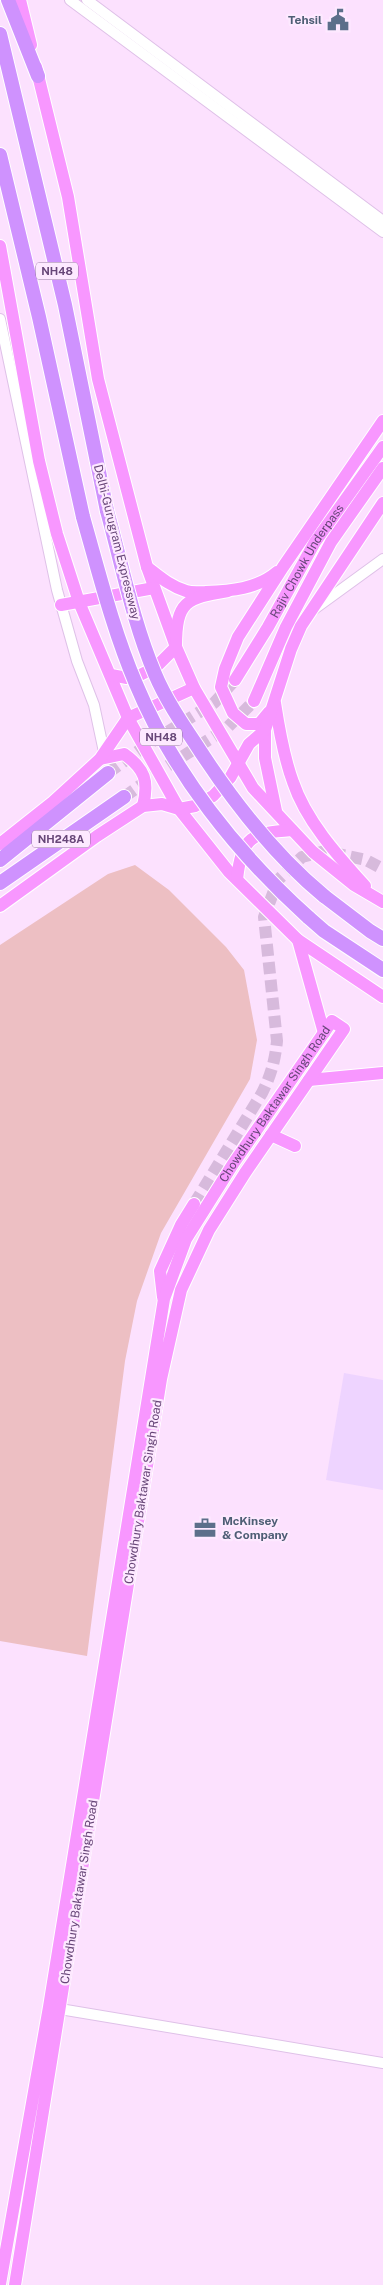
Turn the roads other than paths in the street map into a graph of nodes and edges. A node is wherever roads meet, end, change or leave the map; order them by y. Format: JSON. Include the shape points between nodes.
{"nodes":[{"id":1,"x":8,"y":0,"type":"edge"},
{"id":2,"x":20,"y":0,"type":"edge"},
{"id":3,"x":70,"y":0,"type":"edge"},
{"id":4,"x":87,"y":0,"type":"edge"},
{"id":5,"x":0,"y":34,"type":"edge"},
{"id":6,"x":38,"y":76,"type":"junction"},
{"id":7,"x":0,"y":155,"type":"edge"},
{"id":8,"x":383,"y":221,"type":"edge"},
{"id":9,"x":383,"y":232,"type":"edge"},
{"id":10,"x":0,"y":246,"type":"edge"},
{"id":11,"x":0,"y":319,"type":"edge"},
{"id":12,"x":383,"y":421,"type":"edge"},
{"id":13,"x":383,"y":448,"type":"edge"},
{"id":14,"x":383,"y":468,"type":"edge"},
{"id":15,"x":383,"y":502,"type":"edge"},
{"id":16,"x":383,"y":559,"type":"edge"},
{"id":17,"x":147,"y":567,"type":"junction"},
{"id":18,"x":283,"y":567,"type":"junction"},
{"id":19,"x":154,"y":588,"type":"junction"},
{"id":20,"x":228,"y":591,"type":"junction"},
{"id":21,"x":78,"y":602,"type":"junction"},
{"id":22,"x":61,"y":605,"type":"junction"},
{"id":23,"x":309,"y":614,"type":"junction"},
{"id":24,"x":176,"y":647,"type":"junction"},
{"id":25,"x":111,"y":675,"type":"junction"},
{"id":26,"x":235,"y":680,"type":"tunnel mouth"},
{"id":27,"x":194,"y":688,"type":"junction"},
{"id":28,"x":254,"y":701,"type":"tunnel mouth"},
{"id":29,"x":273,"y":704,"type":"junction"},
{"id":30,"x":128,"y":718,"type":"junction"},
{"id":31,"x":265,"y":730,"type":"junction"},
{"id":32,"x":102,"y":756,"type":"junction"},
{"id":33,"x":237,"y":763,"type":"junction"},
{"id":34,"x":108,"y":773,"type":"tunnel mouth"},
{"id":35,"x":124,"y":797,"type":"tunnel mouth"},
{"id":36,"x":143,"y":806,"type":"junction"},
{"id":37,"x":179,"y":809,"type":"junction"},
{"id":38,"x":276,"y":812,"type":"junction"},
{"id":39,"x":292,"y":830,"type":"junction"},
{"id":40,"x":0,"y":844,"type":"edge"},
{"id":41,"x":0,"y":860,"type":"edge"},
{"id":42,"x":237,"y":879,"type":"junction"},
{"id":43,"x":0,"y":883,"type":"edge"},
{"id":44,"x":380,"y":901,"type":"edge"},
{"id":45,"x":0,"y":906,"type":"edge"},
{"id":46,"x":383,"y":939,"type":"edge"},
{"id":47,"x":298,"y":940,"type":"junction"},
{"id":48,"x":383,"y":970,"type":"edge"},
{"id":49,"x":383,"y":997,"type":"edge"},
{"id":50,"x":324,"y":1033,"type":"junction"},
{"id":51,"x":383,"y":1073,"type":"edge"},
{"id":52,"x":309,"y":1080,"type":"junction"},
{"id":53,"x":271,"y":1135,"type":"junction"},
{"id":54,"x":295,"y":1146,"type":"dead end"},
{"id":55,"x":194,"y":1204,"type":"tunnel mouth"},
{"id":56,"x":164,"y":1299,"type":"junction"},
{"id":57,"x":60,"y":2009,"type":"junction"},
{"id":58,"x":383,"y":2063,"type":"edge"},
{"id":59,"x":0,"y":2284,"type":"edge"},
{"id":60,"x":15,"y":2285,"type":"edge"}],
"edges":[{"from":1,"to":6,"type":"highway"},
{"from":2,"to":6,"type":"main road"},
{"from":3,"to":9,"type":"street"},
{"from":4,"to":8,"type":"street"},
{"from":5,"to":46,"type":"highway","name":"Delhi-Gurugram Expressway","number":"NH48","bridge":true,"via":[[65,305],[107,511],[139,628],[156,676],[217,778],[254,824],[295,870],[324,896]]},
{"from":6,"to":17,"type":"main road","via":[[68,197],[98,379]]},
{"from":7,"to":48,"type":"highway","name":"Delhi-Gurugram Expressway","number":"NH48","bridge":true,"via":[[83,517],[136,685],[161,737],[232,839],[279,890],[324,931]]},
{"from":10,"to":21,"type":"main road","via":[[39,461]]},
{"from":11,"to":22,"type":"street"},
{"from":12,"to":18,"type":"main road"},
{"from":13,"to":26,"type":"main road","name":"Rajiv Chowk Underpass","via":[[315,542]]},
{"from":14,"to":28,"type":"main road","name":"Rajiv Chowk Underpass","via":[[331,542],[286,627]]},
{"from":15,"to":23,"type":"main road"},
{"from":16,"to":23,"type":"street"},
{"from":17,"to":19,"type":"main road"},
{"from":17,"to":20,"type":"main road","via":[[167,583],[188,592]]},
{"from":18,"to":20,"type":"main road","via":[[269,579]]},
{"from":18,"to":29,"type":"main road","via":[[238,637],[221,686],[233,714],[246,724],[259,724]]},
{"from":19,"to":21,"type":"main road"},
{"from":19,"to":24,"type":"main road"},
{"from":20,"to":24,"type":"main road","via":[[188,601],[176,625]]},
{"from":21,"to":22,"type":"main road"},
{"from":21,"to":25,"type":"main road"},
{"from":22,"to":32,"type":"street","via":[[94,705]]},
{"from":23,"to":29,"type":"main road","via":[[290,649]]},
{"from":24,"to":25,"type":"main road","via":[[156,667],[140,675],[127,678]]},
{"from":24,"to":27,"type":"main road"},
{"from":25,"to":30,"type":"main road"},
{"from":27,"to":30,"type":"main road"},
{"from":27,"to":33,"type":"main road"},
{"from":29,"to":31,"type":"main road"},
{"from":29,"to":44,"type":"main road","via":[[293,782],[303,803],[343,862]]},
{"from":30,"to":32,"type":"main road"},
{"from":30,"to":37,"type":"main road"},
{"from":31,"to":33,"type":"main road","via":[[249,744]]},
{"from":31,"to":38,"type":"main road","via":[[265,758]]},
{"from":32,"to":36,"type":"main road","via":[[124,754],[140,765],[148,788]]},
{"from":32,"to":40,"type":"main road","via":[[53,802]]},
{"from":33,"to":37,"type":"main road","via":[[230,778],[213,796],[195,806]]},
{"from":33,"to":38,"type":"main road","via":[[253,788]]},
{"from":34,"to":41,"type":"highway","number":"NH248A"},
{"from":35,"to":43,"type":"highway","number":"NH248A"},
{"from":36,"to":37,"type":"main road","via":[[162,804]]},
{"from":36,"to":45,"type":"main road"},
{"from":37,"to":42,"type":"main road"},
{"from":38,"to":39,"type":"main road"},
{"from":39,"to":42,"type":"main road","via":[[264,832],[247,841],[239,859]]},
{"from":39,"to":44,"type":"main road","via":[[313,852]]},
{"from":42,"to":47,"type":"main road"},
{"from":47,"to":49,"type":"main road"},
{"from":47,"to":50,"type":"main road"},
{"from":50,"to":52,"type":"main road","name":"Chowdhury Baktawar Singh Road","via":[[332,1020],[344,1029]]},
{"from":50,"to":56,"type":"main road","name":"Chowdhury Baktawar Singh Road","via":[[233,1164],[186,1239]]},
{"from":51,"to":52,"type":"main road"},
{"from":52,"to":53,"type":"main road","name":"Chowdhury Baktawar Singh Road"},
{"from":53,"to":54,"type":"main road"},
{"from":53,"to":57,"type":"main road","name":"Chowdhury Baktawar Singh Road","via":[[209,1230],[181,1290],[161,1379]]},
{"from":55,"to":56,"type":"main road","via":[[160,1271]]},
{"from":56,"to":59,"type":"main road","name":"Chowdhury Baktawar Singh Road","via":[[49,2007]]},
{"from":57,"to":58,"type":"street"},
{"from":57,"to":60,"type":"main road","name":"Chowdhury Baktawar Singh Road"}]}
